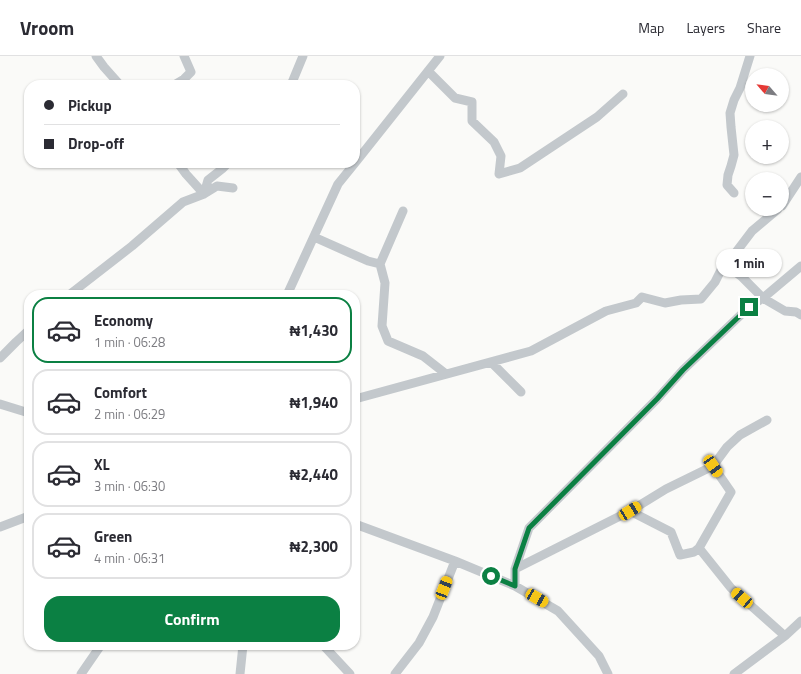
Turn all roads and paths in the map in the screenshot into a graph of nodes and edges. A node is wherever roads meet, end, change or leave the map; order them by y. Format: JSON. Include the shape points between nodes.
{"nodes":[{"id":1,"x":96,"y":56,"type":"edge"},
{"id":2,"x":184,"y":56,"type":"edge"},
{"id":3,"x":303,"y":56,"type":"edge"},
{"id":4,"x":440,"y":56,"type":"edge"},
{"id":5,"x":750,"y":56,"type":"edge"},
{"id":6,"x":428,"y":71,"type":"junction"},
{"id":7,"x":116,"y":80,"type":"edge"},
{"id":8,"x":181,"y":80,"type":"edge"},
{"id":9,"x":293,"y":80,"type":"edge"},
{"id":10,"x":622,"y":94,"type":"dead end"},
{"id":11,"x":360,"y":157,"type":"edge"},
{"id":12,"x":182,"y":168,"type":"edge"},
{"id":13,"x":223,"y":168,"type":"edge"},
{"id":14,"x":351,"y":168,"type":"edge"},
{"id":15,"x":801,"y":177,"type":"edge"},
{"id":16,"x":233,"y":188,"type":"dead end"},
{"id":17,"x":734,"y":193,"type":"dead end"},
{"id":18,"x":204,"y":194,"type":"junction"},
{"id":19,"x":789,"y":195,"type":"edge"},
{"id":20,"x":403,"y":211,"type":"dead end"},
{"id":21,"x":770,"y":216,"type":"edge"},
{"id":22,"x":314,"y":237,"type":"junction"},
{"id":23,"x":380,"y":264,"type":"junction"},
{"id":24,"x":801,"y":266,"type":"edge"},
{"id":25,"x":721,"y":270,"type":"junction"},
{"id":26,"x":75,"y":290,"type":"edge"},
{"id":27,"x":289,"y":290,"type":"edge"},
{"id":28,"x":763,"y":298,"type":"junction"},
{"id":29,"x":801,"y":315,"type":"edge"},
{"id":30,"x":24,"y":335,"type":"edge"},
{"id":31,"x":0,"y":358,"type":"edge"},
{"id":32,"x":491,"y":362,"type":"junction"},
{"id":33,"x":446,"y":374,"type":"junction"},
{"id":34,"x":522,"y":392,"type":"dead end"},
{"id":35,"x":360,"y":398,"type":"edge"},
{"id":36,"x":0,"y":404,"type":"edge"},
{"id":37,"x":24,"y":411,"type":"edge"},
{"id":38,"x":767,"y":420,"type":"dead end"},
{"id":39,"x":713,"y":466,"type":"junction"},
{"id":40,"x":630,"y":511,"type":"junction"},
{"id":41,"x":24,"y":518,"type":"edge"},
{"id":42,"x":360,"y":526,"type":"edge"},
{"id":43,"x":0,"y":527,"type":"edge"},
{"id":44,"x":699,"y":548,"type":"junction"},
{"id":45,"x":455,"y":560,"type":"junction"},
{"id":46,"x":515,"y":569,"type":"junction"},
{"id":47,"x":515,"y":586,"type":"junction"},
{"id":48,"x":801,"y":621,"type":"edge"},
{"id":49,"x":801,"y":632,"type":"edge"},
{"id":50,"x":788,"y":633,"type":"junction"},
{"id":51,"x":98,"y":650,"type":"edge"},
{"id":52,"x":242,"y":650,"type":"edge"},
{"id":53,"x":328,"y":650,"type":"edge"},
{"id":54,"x":81,"y":674,"type":"edge"},
{"id":55,"x":240,"y":674,"type":"edge"},
{"id":56,"x":350,"y":674,"type":"edge"},
{"id":57,"x":395,"y":674,"type":"edge"},
{"id":58,"x":608,"y":674,"type":"edge"},
{"id":59,"x":734,"y":674,"type":"edge"}],
"edges":[{"from":1,"to":7,"type":"street"},
{"from":2,"to":8,"type":"street","via":[[191,72]]},
{"from":3,"to":9,"type":"street"},
{"from":4,"to":6,"type":"street"},
{"from":5,"to":17,"type":"street","via":[[730,113],[734,155],[727,185]]},
{"from":6,"to":10,"type":"street","via":[[455,98],[472,102],[472,121],[494,142],[501,156],[499,174],[520,168],[597,117]]},
{"from":6,"to":11,"type":"street"},
{"from":12,"to":18,"type":"street"},
{"from":13,"to":18,"type":"street","via":[[208,180]]},
{"from":14,"to":22,"type":"street","via":[[338,184]]},
{"from":15,"to":19,"type":"street"},
{"from":16,"to":18,"type":"street","via":[[217,186]]},
{"from":18,"to":26,"type":"street","via":[[183,202]]},
{"from":20,"to":23,"type":"street"},
{"from":21,"to":25,"type":"street","via":[[752,231]]},
{"from":22,"to":23,"type":"street"},
{"from":22,"to":27,"type":"street"},
{"from":23,"to":33,"type":"street","via":[[385,283],[382,326],[388,341],[423,356]]},
{"from":24,"to":28,"type":"street"},
{"from":25,"to":28,"type":"street","via":[[730,268]]},
{"from":25,"to":32,"type":"street","via":[[701,299],[665,303],[642,297],[636,303],[606,311],[531,351]]},
{"from":28,"to":29,"type":"street","via":[[785,311]]},
{"from":28,"to":46,"type":"street","via":[[749,307],[683,370],[529,528]]},
{"from":30,"to":31,"type":"street"},
{"from":32,"to":33,"type":"street"},
{"from":32,"to":34,"type":"street"},
{"from":33,"to":35,"type":"street"},
{"from":36,"to":37,"type":"street"},
{"from":38,"to":39,"type":"street","via":[[740,435]]},
{"from":39,"to":40,"type":"street","via":[[666,489]]},
{"from":39,"to":44,"type":"street","via":[[731,492]]},
{"from":40,"to":44,"type":"street","via":[[671,532],[680,555],[694,552]]},
{"from":40,"to":46,"type":"street"},
{"from":41,"to":43,"type":"street"},
{"from":42,"to":45,"type":"street"},
{"from":44,"to":50,"type":"street","via":[[731,588]]},
{"from":45,"to":47,"type":"street"},
{"from":45,"to":57,"type":"street","via":[[434,616],[419,643]]},
{"from":46,"to":47,"type":"street"},
{"from":47,"to":58,"type":"street","via":[[558,611],[599,656]]},
{"from":48,"to":50,"type":"street"},
{"from":49,"to":50,"type":"street"},
{"from":50,"to":59,"type":"street"},
{"from":51,"to":54,"type":"street"},
{"from":52,"to":55,"type":"street"},
{"from":53,"to":56,"type":"street"}]}
